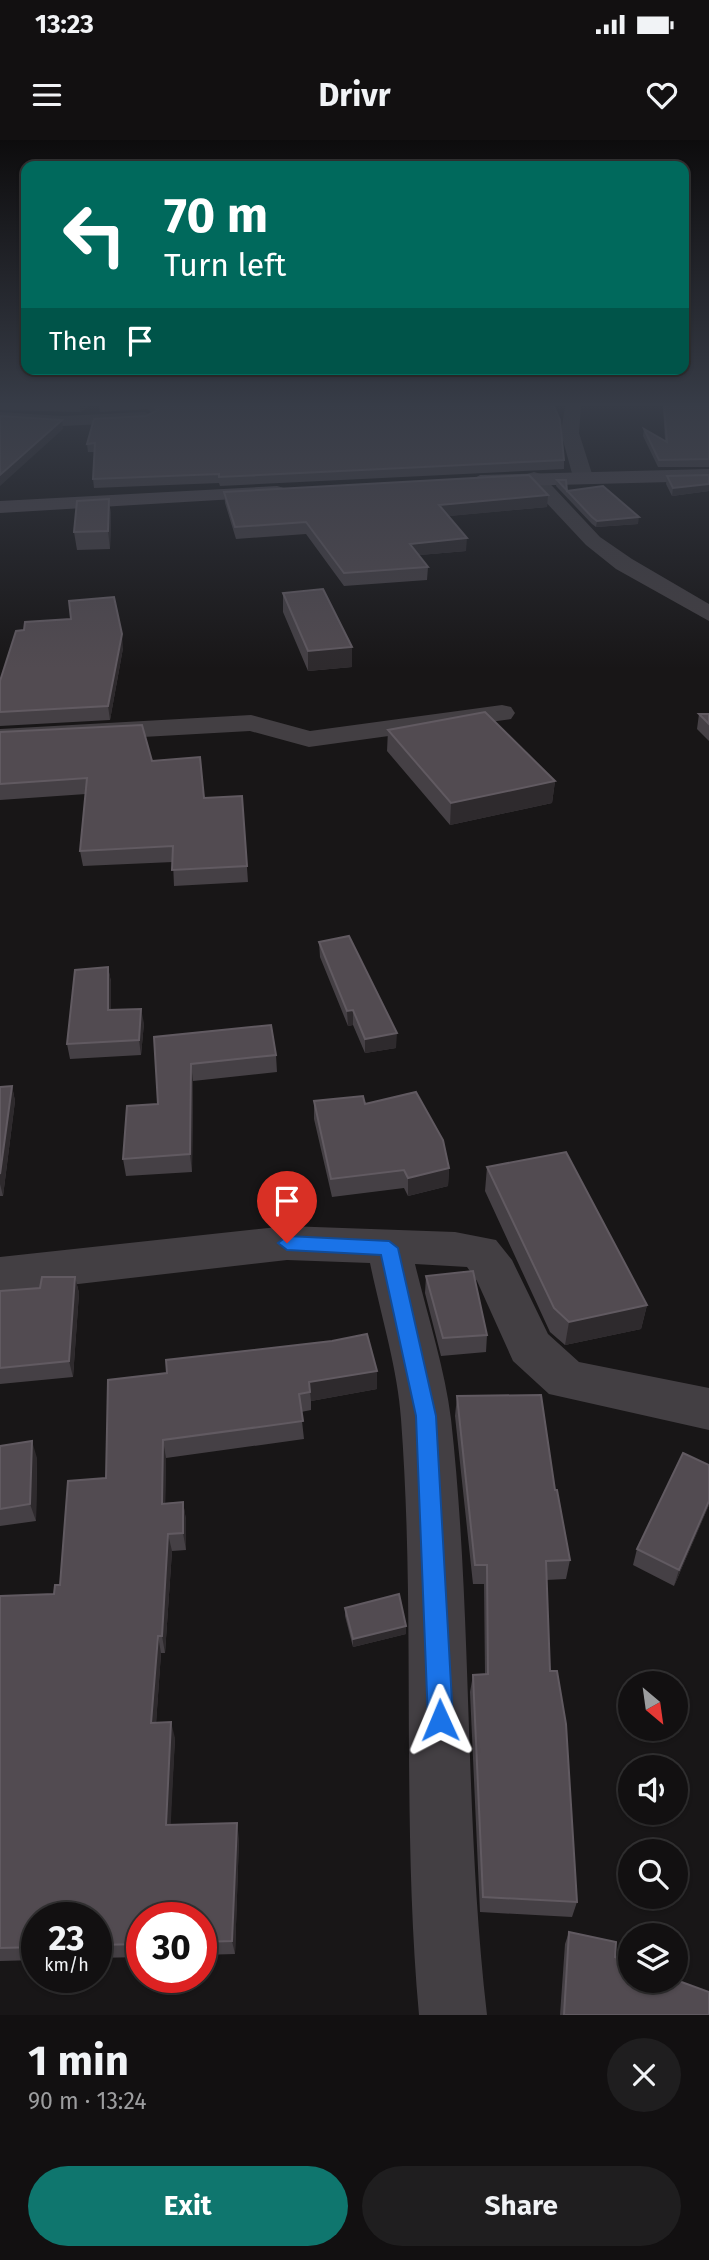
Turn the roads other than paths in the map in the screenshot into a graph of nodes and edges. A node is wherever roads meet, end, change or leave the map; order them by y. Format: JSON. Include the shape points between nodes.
{"nodes":[{"id":1,"x":254,"y":494,"type":"edge"},
{"id":2,"x":549,"y":494,"type":"edge"},
{"id":3,"x":0,"y":507,"type":"edge"},
{"id":4,"x":709,"y":614,"type":"edge"},
{"id":5,"x":502,"y":713,"type":"dead end"},
{"id":6,"x":0,"y":737,"type":"edge"},
{"id":7,"x":389,"y":1248,"type":"junction"},
{"id":8,"x":0,"y":1276,"type":"edge"},
{"id":9,"x":709,"y":1409,"type":"edge"},
{"id":10,"x":453,"y":2015,"type":"edge"}],
"edges":[{"from":1,"to":3,"type":"street"},
{"from":2,"to":4,"type":"street","via":[[593,541]]},
{"from":5,"to":6,"type":"street","via":[[309,739],[251,723]]},
{"from":7,"to":8,"type":"street","via":[[287,1243]]},
{"from":7,"to":9,"type":"street","via":[[480,1252],[496,1272],[530,1347],[566,1380]]},
{"from":7,"to":10,"type":"street","via":[[426,1416],[439,1639],[445,1938]]}]}
